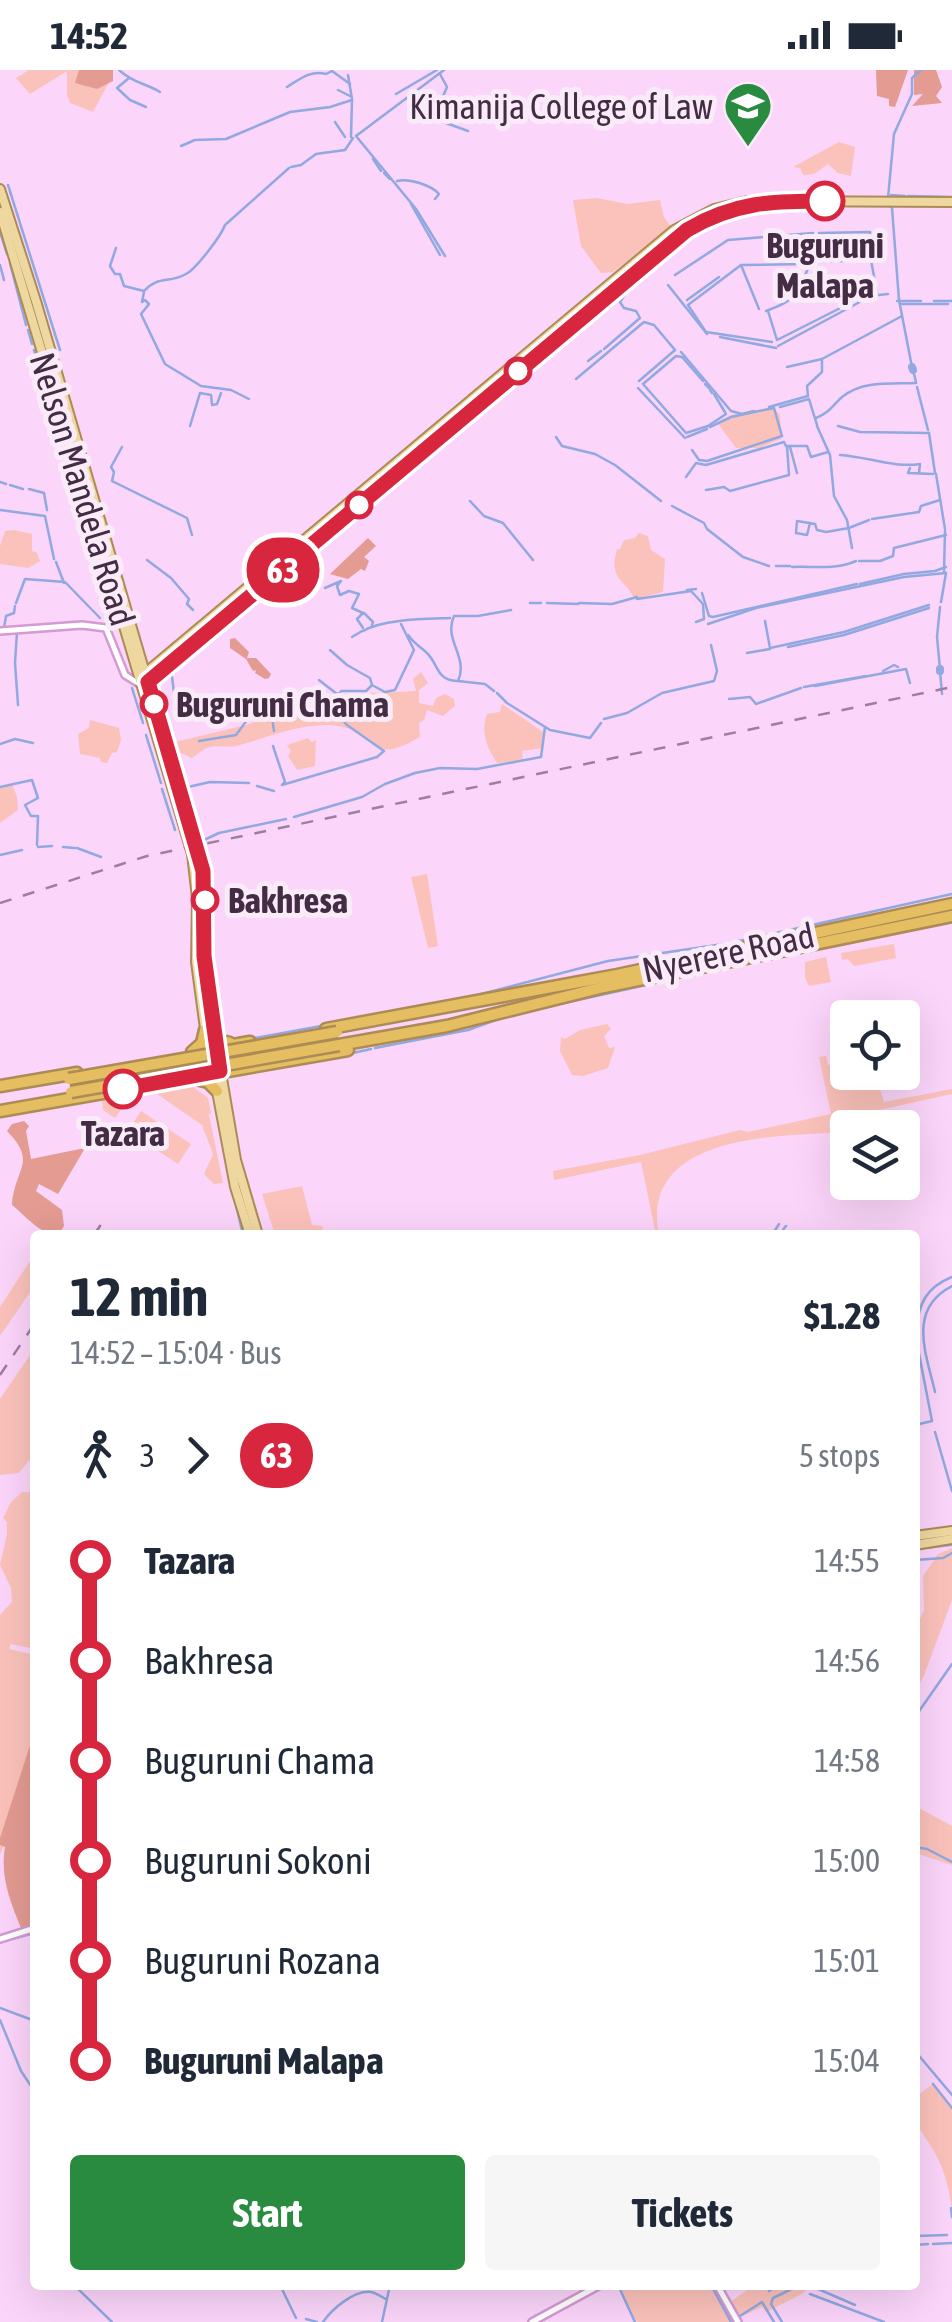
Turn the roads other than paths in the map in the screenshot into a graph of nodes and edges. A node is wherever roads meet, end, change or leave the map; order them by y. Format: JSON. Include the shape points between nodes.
{"nodes":[{"id":1,"x":0,"y":189,"type":"edge"},
{"id":2,"x":761,"y":202,"type":"junction"},
{"id":3,"x":952,"y":202,"type":"edge"},
{"id":4,"x":0,"y":212,"type":"edge"},
{"id":5,"x":0,"y":631,"type":"edge"},
{"id":6,"x":139,"y":654,"type":"junction"},
{"id":7,"x":162,"y":660,"type":"junction"},
{"id":8,"x":141,"y":680,"type":"junction"},
{"id":9,"x":952,"y":904,"type":"edge"},
{"id":10,"x":952,"y":916,"type":"edge"},
{"id":11,"x":502,"y":998,"type":"junction"},
{"id":12,"x":513,"y":1008,"type":"junction"},
{"id":13,"x":209,"y":1030,"type":"junction"},
{"id":14,"x":248,"y":1042,"type":"junction"},
{"id":15,"x":212,"y":1049,"type":"junction"},
{"id":16,"x":186,"y":1054,"type":"junction"},
{"id":17,"x":240,"y":1068,"type":"junction"},
{"id":18,"x":217,"y":1072,"type":"junction"},
{"id":19,"x":181,"y":1078,"type":"junction"},
{"id":20,"x":0,"y":1089,"type":"edge"},
{"id":21,"x":220,"y":1090,"type":"junction"},
{"id":22,"x":0,"y":1108,"type":"edge"},
{"id":23,"x":248,"y":1230,"type":"edge"},
{"id":24,"x":257,"y":1230,"type":"edge"},
{"id":25,"x":952,"y":1531,"type":"edge"},
{"id":26,"x":920,"y":1535,"type":"edge"},
{"id":27,"x":952,"y":1539,"type":"edge"},
{"id":28,"x":920,"y":1543,"type":"edge"},
{"id":29,"x":30,"y":1930,"type":"edge"},
{"id":30,"x":0,"y":1939,"type":"edge"},
{"id":31,"x":591,"y":2290,"type":"edge"},
{"id":32,"x":720,"y":2290,"type":"edge"},
{"id":33,"x":532,"y":2322,"type":"edge"},
{"id":34,"x":738,"y":2322,"type":"edge"}],
"edges":[{"from":1,"to":6,"type":"main road","name":"Nelson Mandela Road"},
{"from":2,"to":3,"type":"main road"},
{"from":2,"to":7,"type":"main road","via":[[714,209],[674,230]]},
{"from":2,"to":8,"type":"main road","via":[[718,214],[678,236]]},
{"from":4,"to":8,"type":"main road","name":"Nelson Mandela Road"},
{"from":5,"to":8,"type":"street","via":[[106,628],[122,671]]},
{"from":6,"to":7,"type":"main road"},
{"from":6,"to":8,"type":"main road","name":"Nelson Mandela Road"},
{"from":7,"to":8,"type":"main road"},
{"from":8,"to":13,"type":"main road","name":"Nelson Mandela Road","via":[[203,871]]},
{"from":9,"to":11,"type":"highway","name":"Nyerere Road"},
{"from":10,"to":12,"type":"highway","name":"Nyerere Road"},
{"from":11,"to":14,"type":"highway"},
{"from":11,"to":20,"type":"highway","bridge":true},
{"from":12,"to":17,"type":"highway","via":[[447,1031]]},
{"from":12,"to":22,"type":"highway","bridge":true},
{"from":13,"to":14,"type":"highway","via":[[224,1044]]},
{"from":13,"to":15,"type":"main road","name":"Nelson Mandela Road"},
{"from":13,"to":16,"type":"highway","via":[[200,1047]]},
{"from":14,"to":15,"type":"highway"},
{"from":15,"to":16,"type":"highway"},
{"from":15,"to":18,"type":"main road","name":"Nelson Mandela Road"},
{"from":16,"to":20,"type":"highway"},
{"from":17,"to":18,"type":"highway"},
{"from":17,"to":21,"type":"highway"},
{"from":18,"to":19,"type":"highway"},
{"from":18,"to":21,"type":"main road","name":"Nelson Mandela Road"},
{"from":19,"to":21,"type":"highway"},
{"from":19,"to":22,"type":"highway"},
{"from":21,"to":23,"type":"main road","name":"Nelson Mandela Road","via":[[234,1187]]},
{"from":21,"to":24,"type":"main road","name":"Nelson Mandela Road"},
{"from":25,"to":26,"type":"main road"},
{"from":27,"to":28,"type":"main road"},
{"from":29,"to":30,"type":"street"},
{"from":31,"to":33,"type":"street"},
{"from":32,"to":34,"type":"street"}]}
